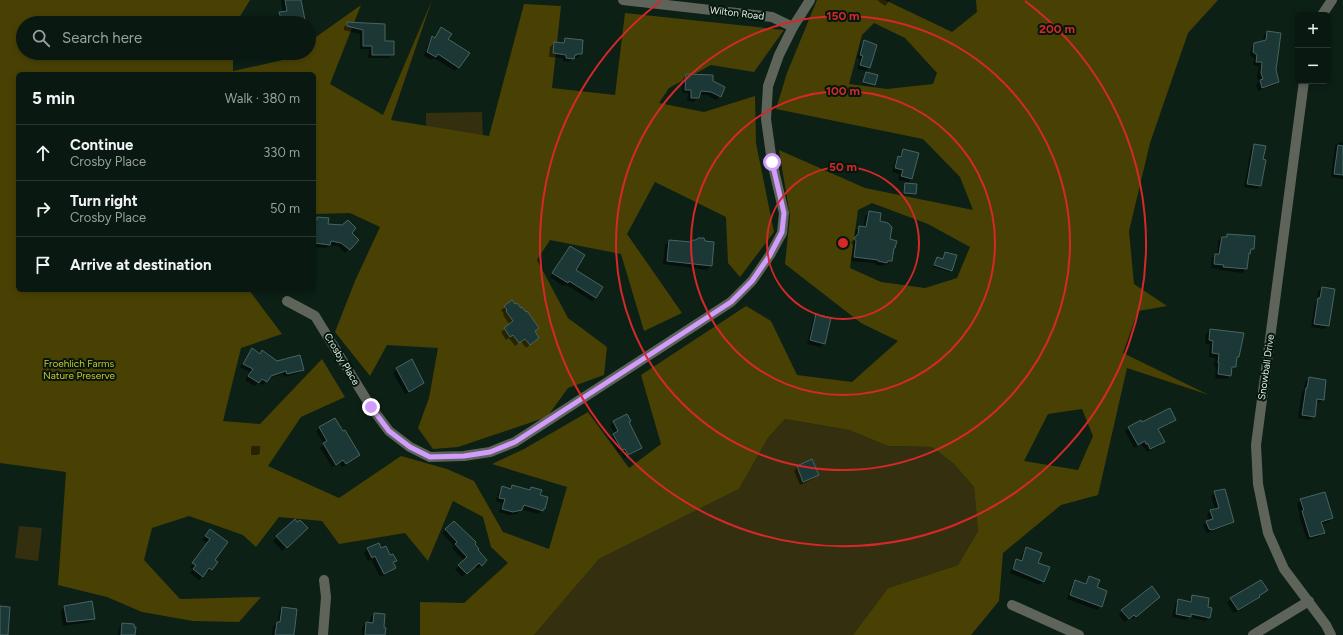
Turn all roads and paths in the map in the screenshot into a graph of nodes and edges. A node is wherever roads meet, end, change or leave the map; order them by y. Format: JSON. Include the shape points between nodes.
{"nodes":[{"id":1,"x":623,"y":0,"type":"edge"},
{"id":2,"x":810,"y":0,"type":"edge"},
{"id":3,"x":1332,"y":0,"type":"edge"},
{"id":4,"x":1324,"y":12,"type":"edge"},
{"id":5,"x":793,"y":27,"type":"junction"},
{"id":6,"x":1304,"y":84,"type":"edge"},
{"id":7,"x":287,"y":301,"type":"dead end"},
{"id":8,"x":324,"y":580,"type":"dead end"},
{"id":9,"x":1309,"y":601,"type":"junction"},
{"id":10,"x":1012,"y":605,"type":"dead end"},
{"id":11,"x":323,"y":635,"type":"edge"},
{"id":12,"x":1079,"y":635,"type":"edge"},
{"id":13,"x":1253,"y":635,"type":"edge"},
{"id":14,"x":1331,"y":635,"type":"edge"}],
"edges":[{"from":1,"to":5,"type":"street","name":"Wilton Road","via":[[772,17]]},
{"from":2,"to":5,"type":"street"},
{"from":3,"to":4,"type":"street"},
{"from":5,"to":7,"type":"street","name":"Crosby Place","via":[[768,86],[766,119],[772,162],[784,213],[782,232],[767,259],[752,281],[731,302],[515,442],[490,452],[464,456],[430,457],[410,447],[389,431],[371,407],[315,316]]},
{"from":6,"to":9,"type":"street","name":"Snowball Drive","via":[[1256,445],[1258,484],[1268,533],[1284,569]]},
{"from":8,"to":11,"type":"street","via":[[326,597]]},
{"from":9,"to":13,"type":"street"},
{"from":9,"to":14,"type":"street","name":"Snowball Drive"},
{"from":10,"to":12,"type":"street"}]}
